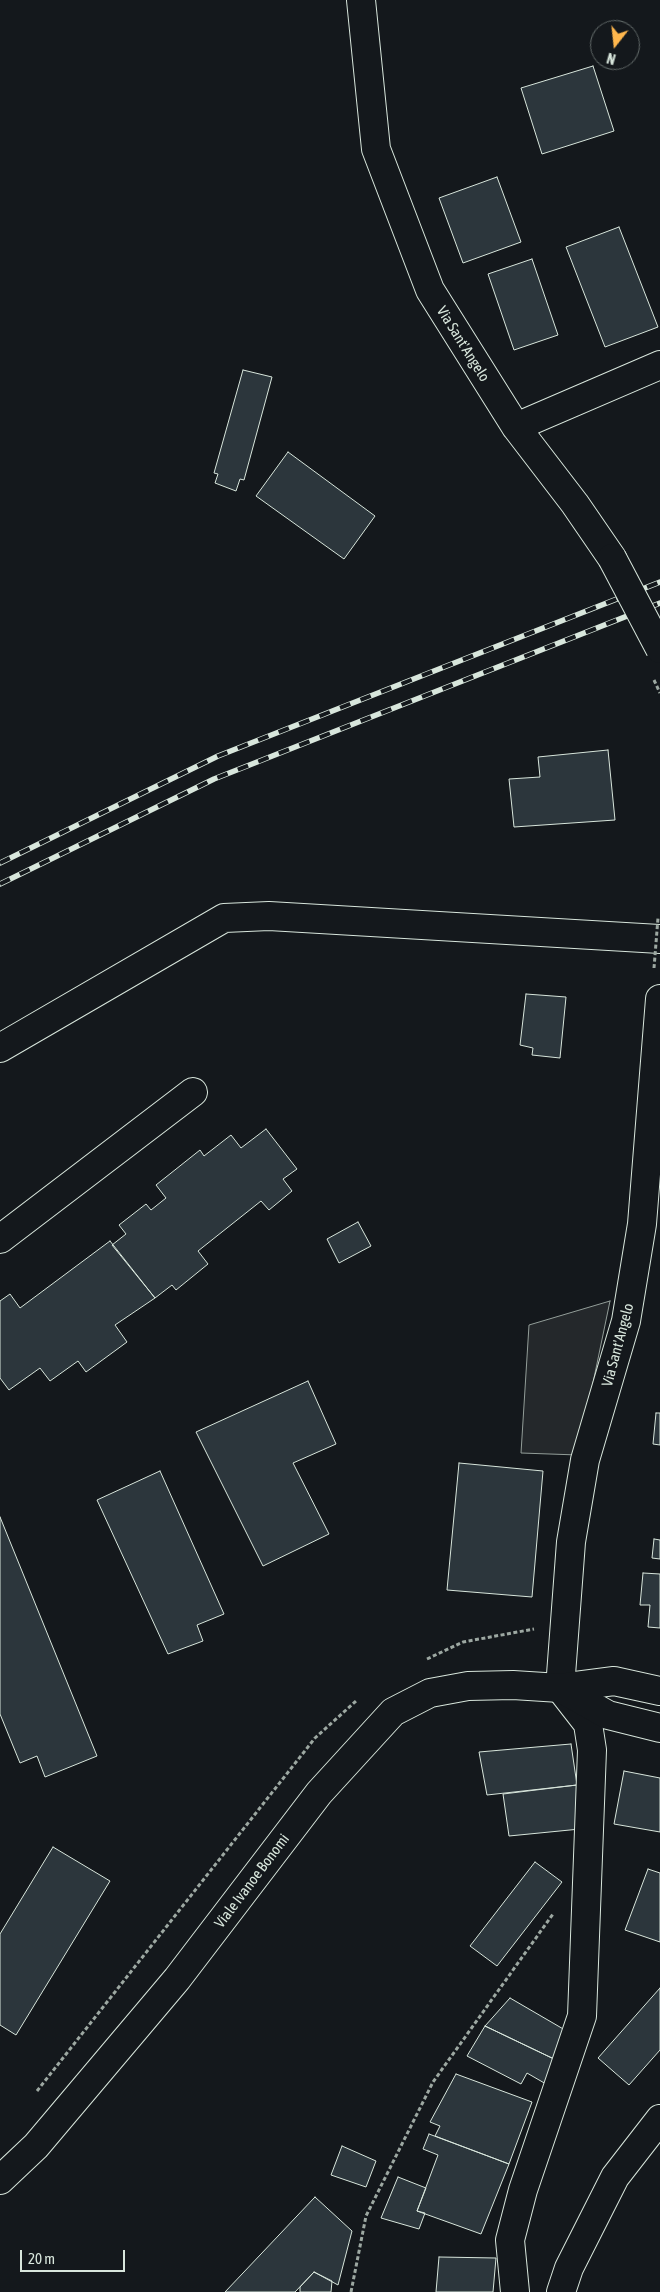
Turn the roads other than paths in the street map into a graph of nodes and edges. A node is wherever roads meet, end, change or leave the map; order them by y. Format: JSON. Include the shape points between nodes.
{"nodes":[{"id":1,"x":361,"y":0,"type":"edge"},
{"id":2,"x":660,"y":365,"type":"edge"},
{"id":3,"x":516,"y":427,"type":"junction"},
{"id":4,"x":660,"y":649,"type":"edge"},
{"id":5,"x":659,"y":929,"type":"edge"},
{"id":6,"x":656,"y":989,"type":"edge"},
{"id":7,"x":0,"y":1048,"type":"edge"},
{"id":8,"x":193,"y":1092,"type":"dead end"},
{"id":9,"x":0,"y":1239,"type":"edge"},
{"id":10,"x":560,"y":1688,"type":"junction"},
{"id":11,"x":660,"y":1691,"type":"edge"},
{"id":12,"x":660,"y":1728,"type":"edge"},
{"id":13,"x":660,"y":2119,"type":"edge"},
{"id":14,"x":0,"y":2180,"type":"edge"},
{"id":15,"x":516,"y":2292,"type":"edge"},
{"id":16,"x":561,"y":2292,"type":"edge"}],
"edges":[{"from":1,"to":3,"type":"street","name":"Via Sant'Angelo","via":[[376,149],[430,290]]},
{"from":2,"to":3,"type":"street"},
{"from":3,"to":4,"type":"street","name":"Via Sant'Angelo","bridge":true,"via":[[612,558]]},
{"from":5,"to":7,"type":"street","via":[[269,916],[224,918]]},
{"from":6,"to":10,"type":"street","name":"Via Sant'Angelo","via":[[642,1224],[626,1322],[584,1469],[571,1542]]},
{"from":8,"to":9,"type":"street"},
{"from":10,"to":11,"type":"street","name":"Viale Ivanoe Bonomi","via":[[614,1681]]},
{"from":10,"to":12,"type":"street","name":"Viale Ivanoe Bonomi","via":[[608,1715]]},
{"from":10,"to":14,"type":"street","name":"Viale Ivanoe Bonomi","via":[[468,1686],[430,1693],[393,1712],[319,1793],[165,1994],[36,2146]]},
{"from":10,"to":15,"type":"street","via":[[588,1724],[592,1750],[582,2016],[523,2190],[510,2240]]},
{"from":13,"to":16,"type":"street","via":[[615,2176],[569,2268]]}]}
